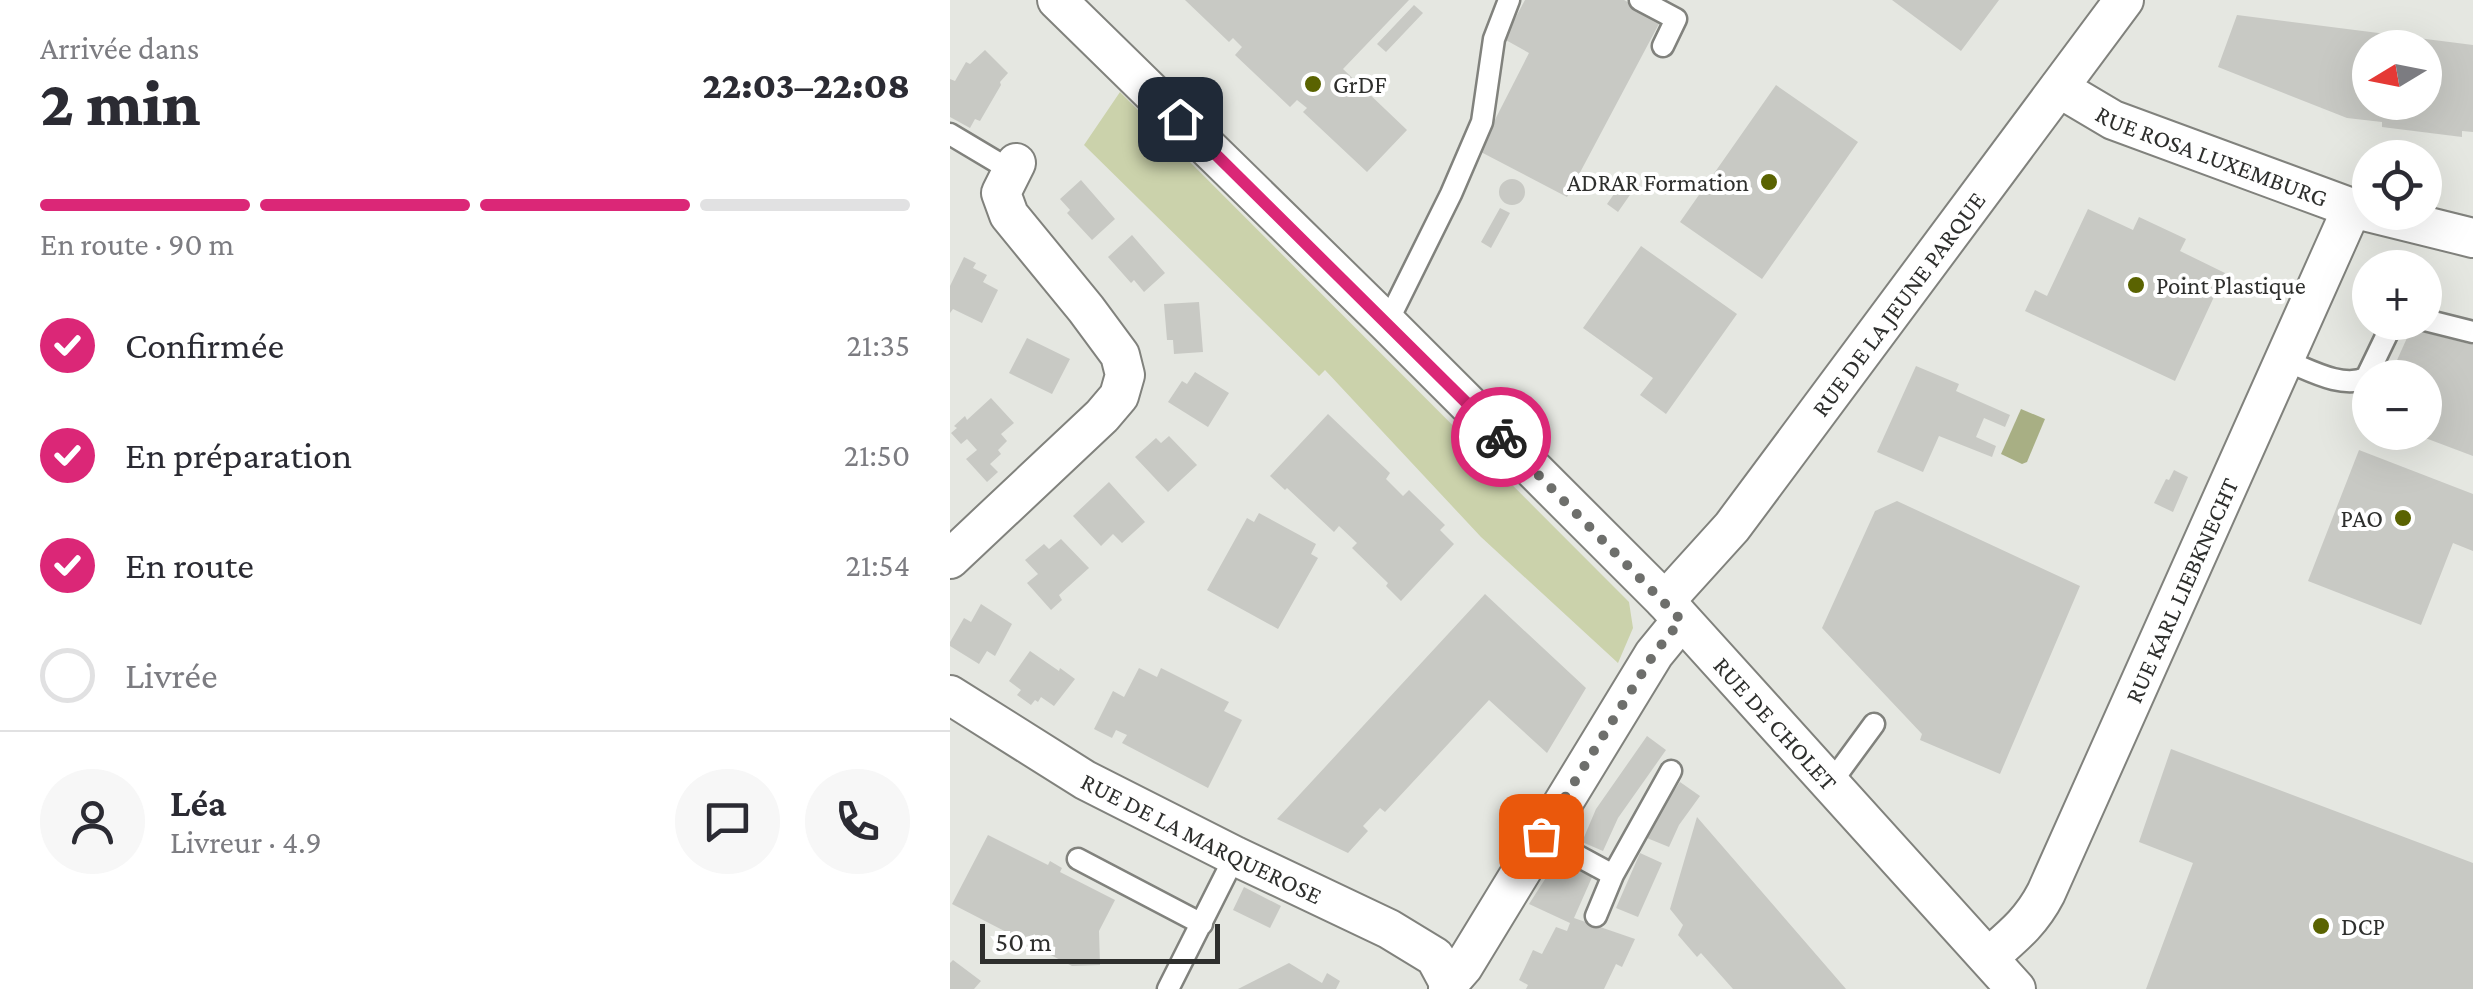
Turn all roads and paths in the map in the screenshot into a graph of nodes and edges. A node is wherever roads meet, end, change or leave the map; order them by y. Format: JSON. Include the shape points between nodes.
{"nodes":[{"id":1,"x":1057,"y":0,"type":"edge"},
{"id":2,"x":1509,"y":0,"type":"edge"},
{"id":3,"x":1640,"y":0,"type":"edge"},
{"id":4,"x":2124,"y":0,"type":"edge"},
{"id":5,"x":1662,"y":46,"type":"dead end"},
{"id":6,"x":2058,"y":88,"type":"junction"},
{"id":7,"x":950,"y":134,"type":"edge"},
{"id":8,"x":1014,"y":167,"type":"joint"},
{"id":9,"x":2352,"y":208,"type":"joint"},
{"id":10,"x":2441,"y":230,"type":"edge"},
{"id":11,"x":2473,"y":238,"type":"edge"},
{"id":12,"x":1387,"y":323,"type":"junction"},
{"id":13,"x":2442,"y":324,"type":"edge"},
{"id":14,"x":2473,"y":332,"type":"edge"},
{"id":15,"x":2384,"y":340,"type":"edge"},
{"id":16,"x":2284,"y":360,"type":"junction"},
{"id":17,"x":950,"y":560,"type":"edge"},
{"id":18,"x":1673,"y":611,"type":"junction"},
{"id":19,"x":950,"y":695,"type":"edge"},
{"id":20,"x":1874,"y":724,"type":"dead end"},
{"id":21,"x":1671,"y":771,"type":"dead end"},
{"id":22,"x":1830,"y":784,"type":"junction"},
{"id":23,"x":1541,"y":836,"type":"junction"},
{"id":24,"x":1235,"y":856,"type":"junction"},
{"id":25,"x":1078,"y":859,"type":"dead end"},
{"id":26,"x":1613,"y":875,"type":"junction"},
{"id":27,"x":1596,"y":916,"type":"dead end"},
{"id":28,"x":1202,"y":924,"type":"junction"},
{"id":29,"x":1989,"y":957,"type":"junction"},
{"id":30,"x":1449,"y":986,"type":"edge"},
{"id":31,"x":1168,"y":989,"type":"edge"},
{"id":32,"x":2016,"y":989,"type":"edge"}],
"edges":[{"from":1,"to":12,"type":"street","name":"RUE DE CHOLET"},
{"from":2,"to":12,"type":"lane","via":[[1494,39],[1482,122]]},
{"from":3,"to":5,"type":"lane","via":[[1676,19]]},
{"from":4,"to":6,"type":"street","name":"RUE DE LA JEUNE PARQUE"},
{"from":6,"to":9,"type":"street","name":"RUE ROSA LUXEMBURG","via":[[2114,120]]},
{"from":6,"to":18,"type":"street","name":"RUE DE LA JEUNE PARQUE"},
{"from":7,"to":8,"type":"lane"},
{"from":8,"to":17,"type":"street","via":[[1002,193],[1009,215],[1120,355],[1125,375],[1102,416]]},
{"from":9,"to":16,"type":"street","name":"RUE KARL LIEBKNECHT"},
{"from":10,"to":11,"type":"street","name":"RUE ROSA LUXEMBURG"},
{"from":12,"to":18,"type":"street","name":"RUE DE CHOLET"},
{"from":13,"to":14,"type":"lane"},
{"from":15,"to":16,"type":"lane","via":[[2359,381]]},
{"from":16,"to":29,"type":"street","name":"RUE KARL LIEBKNECHT","via":[[2046,893],[2024,928]]},
{"from":18,"to":22,"type":"street","name":"RUE DE CHOLET"},
{"from":18,"to":23,"type":"street","name":"RUE DE LA JEUNE PARQUE","via":[[1654,654]]},
{"from":19,"to":24,"type":"street","name":"RUE DE LA MARQUEROSE","via":[[1085,780]]},
{"from":20,"to":22,"type":"lane"},
{"from":21,"to":26,"type":"lane"},
{"from":22,"to":29,"type":"street","name":"RUE DE CHOLET"},
{"from":23,"to":26,"type":"lane"},
{"from":23,"to":30,"type":"street","name":"RUE DE LA JEUNE PARQUE"},
{"from":24,"to":28,"type":"lane"},
{"from":24,"to":30,"type":"street","name":"RUE DE LA MARQUEROSE","via":[[1436,957]]},
{"from":25,"to":28,"type":"lane"},
{"from":26,"to":27,"type":"lane"},
{"from":28,"to":31,"type":"lane"},
{"from":29,"to":32,"type":"street","name":"RUE DE CHOLET"}]}
